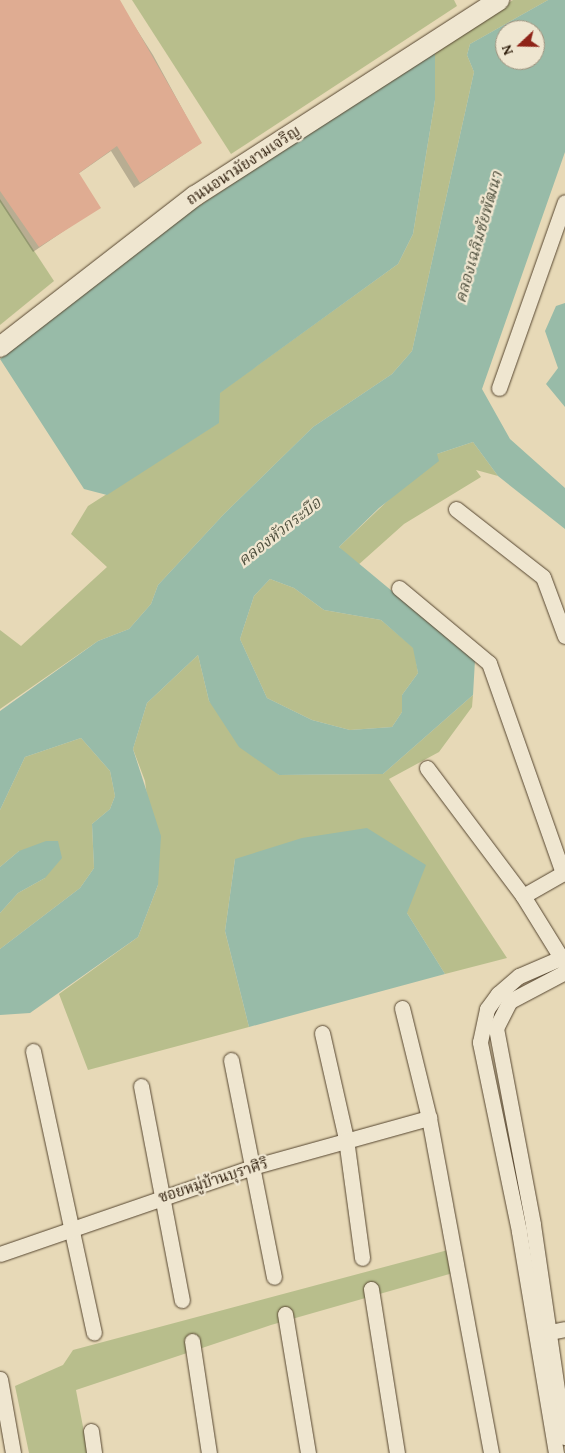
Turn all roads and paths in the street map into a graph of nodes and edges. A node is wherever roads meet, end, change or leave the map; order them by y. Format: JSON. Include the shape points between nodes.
{"nodes":[{"id":1,"x":498,"y":0,"type":"edge"},
{"id":2,"x":565,"y":202,"type":"edge"},
{"id":3,"x":0,"y":346,"type":"edge"},
{"id":4,"x":499,"y":388,"type":"dead end"},
{"id":5,"x":456,"y":509,"type":"dead end"},
{"id":6,"x":399,"y":588,"type":"dead end"},
{"id":7,"x":565,"y":636,"type":"edge"},
{"id":8,"x":427,"y":768,"type":"dead end"},
{"id":9,"x":564,"y":873,"type":"edge"},
{"id":10,"x":523,"y":896,"type":"junction"},
{"id":11,"x":564,"y":959,"type":"edge"},
{"id":12,"x":565,"y":972,"type":"edge"},
{"id":13,"x":402,"y":1008,"type":"dead end"},
{"id":14,"x":322,"y":1033,"type":"dead end"},
{"id":15,"x":489,"y":1048,"type":"junction"},
{"id":16,"x":33,"y":1051,"type":"dead end"},
{"id":17,"x":231,"y":1060,"type":"dead end"},
{"id":18,"x":141,"y":1086,"type":"dead end"},
{"id":19,"x":429,"y":1118,"type":"junction"},
{"id":20,"x":346,"y":1139,"type":"junction"},
{"id":21,"x":518,"y":1151,"type":"junction"},
{"id":22,"x":503,"y":1154,"type":"junction"},
{"id":23,"x":252,"y":1167,"type":"junction"},
{"id":24,"x":162,"y":1197,"type":"junction"},
{"id":25,"x":72,"y":1229,"type":"junction"},
{"id":26,"x":0,"y":1254,"type":"edge"},
{"id":27,"x":362,"y":1258,"type":"dead end"},
{"id":28,"x":274,"y":1277,"type":"dead end"},
{"id":29,"x":371,"y":1289,"type":"dead end"},
{"id":30,"x":182,"y":1300,"type":"dead end"},
{"id":31,"x":285,"y":1314,"type":"dead end"},
{"id":32,"x":565,"y":1329,"type":"edge"},
{"id":33,"x":94,"y":1332,"type":"dead end"},
{"id":34,"x":543,"y":1334,"type":"junction"},
{"id":35,"x":192,"y":1341,"type":"dead end"},
{"id":36,"x":0,"y":1380,"type":"edge"},
{"id":37,"x":91,"y":1431,"type":"dead end"},
{"id":38,"x":565,"y":1446,"type":"edge"},
{"id":39,"x":13,"y":1453,"type":"edge"},
{"id":40,"x":94,"y":1453,"type":"edge"},
{"id":41,"x":209,"y":1453,"type":"edge"},
{"id":42,"x":308,"y":1453,"type":"edge"},
{"id":43,"x":397,"y":1453,"type":"edge"},
{"id":44,"x":492,"y":1453,"type":"edge"},
{"id":45,"x":556,"y":1453,"type":"edge"}],
"edges":[{"from":1,"to":3,"type":"street","name":"ถนนอนามัยงามเจริญ","via":[[195,196]]},
{"from":2,"to":4,"type":"street"},
{"from":5,"to":7,"type":"street","via":[[543,577]]},
{"from":6,"to":9,"type":"street","via":[[489,663]]},
{"from":8,"to":10,"type":"street"},
{"from":9,"to":10,"type":"street"},
{"from":10,"to":11,"type":"street"},
{"from":11,"to":15,"type":"street","via":[[520,976],[498,994],[487,1009]]},
{"from":12,"to":15,"type":"street","via":[[510,1001],[498,1019]]},
{"from":13,"to":19,"type":"street"},
{"from":14,"to":20,"type":"street"},
{"from":15,"to":21,"type":"street"},
{"from":15,"to":22,"type":"street"},
{"from":16,"to":25,"type":"street"},
{"from":17,"to":23,"type":"street"},
{"from":18,"to":24,"type":"street"},
{"from":19,"to":20,"type":"street","name":"ซอยหมู่บ้านบุราศิริ"},
{"from":19,"to":44,"type":"street"},
{"from":20,"to":23,"type":"street","name":"ซอยหมู่บ้านบุราศิริ"},
{"from":20,"to":27,"type":"street"},
{"from":21,"to":22,"type":"street"},
{"from":21,"to":34,"type":"street"},
{"from":22,"to":34,"type":"street"},
{"from":23,"to":24,"type":"street","name":"ซอยหมู่บ้านบุราศิริ"},
{"from":23,"to":28,"type":"street"},
{"from":24,"to":25,"type":"street","name":"ซอยหมู่บ้านบุราศิริ"},
{"from":24,"to":30,"type":"street"},
{"from":25,"to":26,"type":"street","name":"ซอยหมู่บ้านบุราศิริ"},
{"from":25,"to":33,"type":"street"},
{"from":29,"to":43,"type":"street"},
{"from":31,"to":42,"type":"street"},
{"from":32,"to":34,"type":"street"},
{"from":34,"to":38,"type":"street"},
{"from":34,"to":45,"type":"street"},
{"from":35,"to":41,"type":"street"},
{"from":36,"to":39,"type":"street"},
{"from":37,"to":40,"type":"street"}]}
